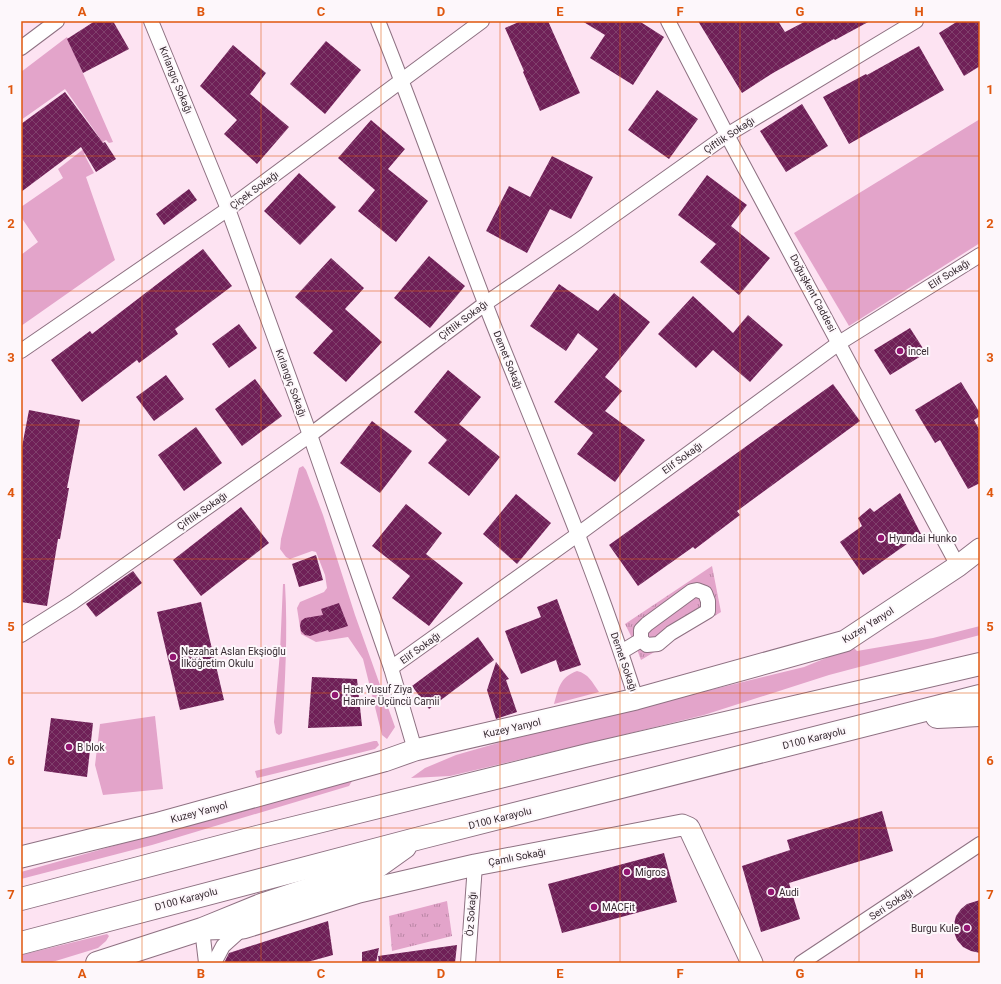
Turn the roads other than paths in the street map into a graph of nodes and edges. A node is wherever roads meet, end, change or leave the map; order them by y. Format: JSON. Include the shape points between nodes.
{"nodes":[{"id":1,"x":57,"y":21,"type":"edge"},
{"id":2,"x":151,"y":21,"type":"edge"},
{"id":3,"x":378,"y":21,"type":"edge"},
{"id":4,"x":482,"y":21,"type":"edge"},
{"id":5,"x":668,"y":21,"type":"edge"},
{"id":6,"x":916,"y":21,"type":"edge"},
{"id":7,"x":21,"y":48,"type":"edge"},
{"id":8,"x":402,"y":81,"type":"junction"},
{"id":9,"x":727,"y":135,"type":"junction"},
{"id":10,"x":228,"y":209,"type":"junction"},
{"id":11,"x":980,"y":255,"type":"edge"},
{"id":12,"x":486,"y":303,"type":"junction"},
{"id":13,"x":839,"y":343,"type":"junction"},
{"id":14,"x":21,"y":351,"type":"edge"},
{"id":15,"x":310,"y":435,"type":"junction"},
{"id":16,"x":577,"y":534,"type":"junction"},
{"id":17,"x":980,"y":549,"type":"edge"},
{"id":18,"x":958,"y":566,"type":"junction"},
{"id":19,"x":21,"y":635,"type":"edge"},
{"id":20,"x":641,"y":640,"type":"junction"},
{"id":21,"x":621,"y":652,"type":"junction"},
{"id":22,"x":980,"y":664,"type":"edge"},
{"id":23,"x":391,"y":668,"type":"junction"},
{"id":24,"x":980,"y":696,"type":"edge"},
{"id":25,"x":636,"y":699,"type":"junction"},
{"id":26,"x":980,"y":715,"type":"edge"},
{"id":27,"x":884,"y":720,"type":"junction"},
{"id":28,"x":415,"y":750,"type":"junction"},
{"id":29,"x":420,"y":838,"type":"junction"},
{"id":30,"x":980,"y":844,"type":"edge"},
{"id":31,"x":21,"y":857,"type":"edge"},
{"id":32,"x":475,"y":865,"type":"junction"},
{"id":33,"x":21,"y":899,"type":"edge"},
{"id":34,"x":243,"y":928,"type":"junction"},
{"id":35,"x":202,"y":929,"type":"junction"},
{"id":36,"x":21,"y":943,"type":"edge"},
{"id":37,"x":97,"y":963,"type":"edge"},
{"id":38,"x":206,"y":963,"type":"edge"},
{"id":39,"x":214,"y":963,"type":"edge"},
{"id":40,"x":468,"y":963,"type":"edge"},
{"id":41,"x":752,"y":963,"type":"edge"},
{"id":42,"x":801,"y":963,"type":"edge"}],
"edges":[{"from":1,"to":7,"type":"street"},
{"from":2,"to":10,"type":"street","name":"Kırlangıç Sokağı"},
{"from":3,"to":8,"type":"street","name":"Demet Sokağı"},
{"from":4,"to":8,"type":"street","name":"Çiçek Sokağı"},
{"from":5,"to":9,"type":"street","name":"Doğuşkent Caddesi"},
{"from":6,"to":9,"type":"street","name":"Çiftlik Sokağı"},
{"from":8,"to":10,"type":"street","name":"Çiçek Sokağı"},
{"from":8,"to":12,"type":"street","name":"Demet Sokağı"},
{"from":9,"to":12,"type":"street","name":"Çiftlik Sokağı"},
{"from":9,"to":13,"type":"street","name":"Doğuşkent Caddesi"},
{"from":10,"to":14,"type":"street","name":"Çiçek Sokağı"},
{"from":10,"to":15,"type":"street","name":"Kırlangıç Sokağı"},
{"from":11,"to":13,"type":"street","name":"Elif Sokağı"},
{"from":12,"to":15,"type":"street","name":"Çiftlik Sokağı"},
{"from":12,"to":16,"type":"street","name":"Demet Sokağı"},
{"from":13,"to":16,"type":"street","name":"Elif Sokağı"},
{"from":13,"to":18,"type":"street","name":"Doğuşkent Caddesi"},
{"from":15,"to":19,"type":"street","name":"Çiftlik Sokağı","via":[[79,598]]},
{"from":15,"to":23,"type":"street","name":"Kırlangıç Sokağı"},
{"from":16,"to":21,"type":"street","name":"Demet Sokağı"},
{"from":16,"to":23,"type":"street","name":"Elif Sokağı"},
{"from":17,"to":18,"type":"main road","name":"Kuzey Yanyol"},
{"from":18,"to":25,"type":"main road","name":"Kuzey Yanyol","via":[[845,641]]},
{"from":20,"to":20,"type":"street","via":[[647,645],[658,644],[708,611],[705,593],[692,590],[647,624],[641,630]]},
{"from":20,"to":21,"type":"street"},
{"from":21,"to":25,"type":"street","name":"Demet Sokağı"},
{"from":22,"to":33,"type":"highway","via":[[573,759]]},
{"from":23,"to":28,"type":"street","name":"Kırlangıç Sokağı"},
{"from":24,"to":27,"type":"highway","name":"D100 Karayolu"},
{"from":25,"to":28,"type":"main road","name":"Kuzey Yanyol"},
{"from":26,"to":27,"type":"highway"},
{"from":27,"to":29,"type":"highway","name":"D100 Karayolu"},
{"from":28,"to":31,"type":"main road","name":"Kuzey Yanyol","via":[[384,761],[155,824]]},
{"from":29,"to":35,"type":"highway","via":[[376,867],[261,905]]},
{"from":29,"to":36,"type":"highway","name":"D100 Karayolu"},
{"from":30,"to":42,"type":"street","name":"Seri Sokağı"},
{"from":32,"to":34,"type":"main road","name":"Çamlı Sokağı","via":[[359,892]]},
{"from":32,"to":40,"type":"street","name":"Öz Sokağı"},
{"from":32,"to":41,"type":"main road","name":"Çamlı Sokağı","via":[[686,826]]},
{"from":34,"to":35,"type":"main road","name":"Çamlı Sokağı"},
{"from":34,"to":39,"type":"street","via":[[223,946]]},
{"from":35,"to":37,"type":"highway"},
{"from":35,"to":38,"type":"street"}]}
